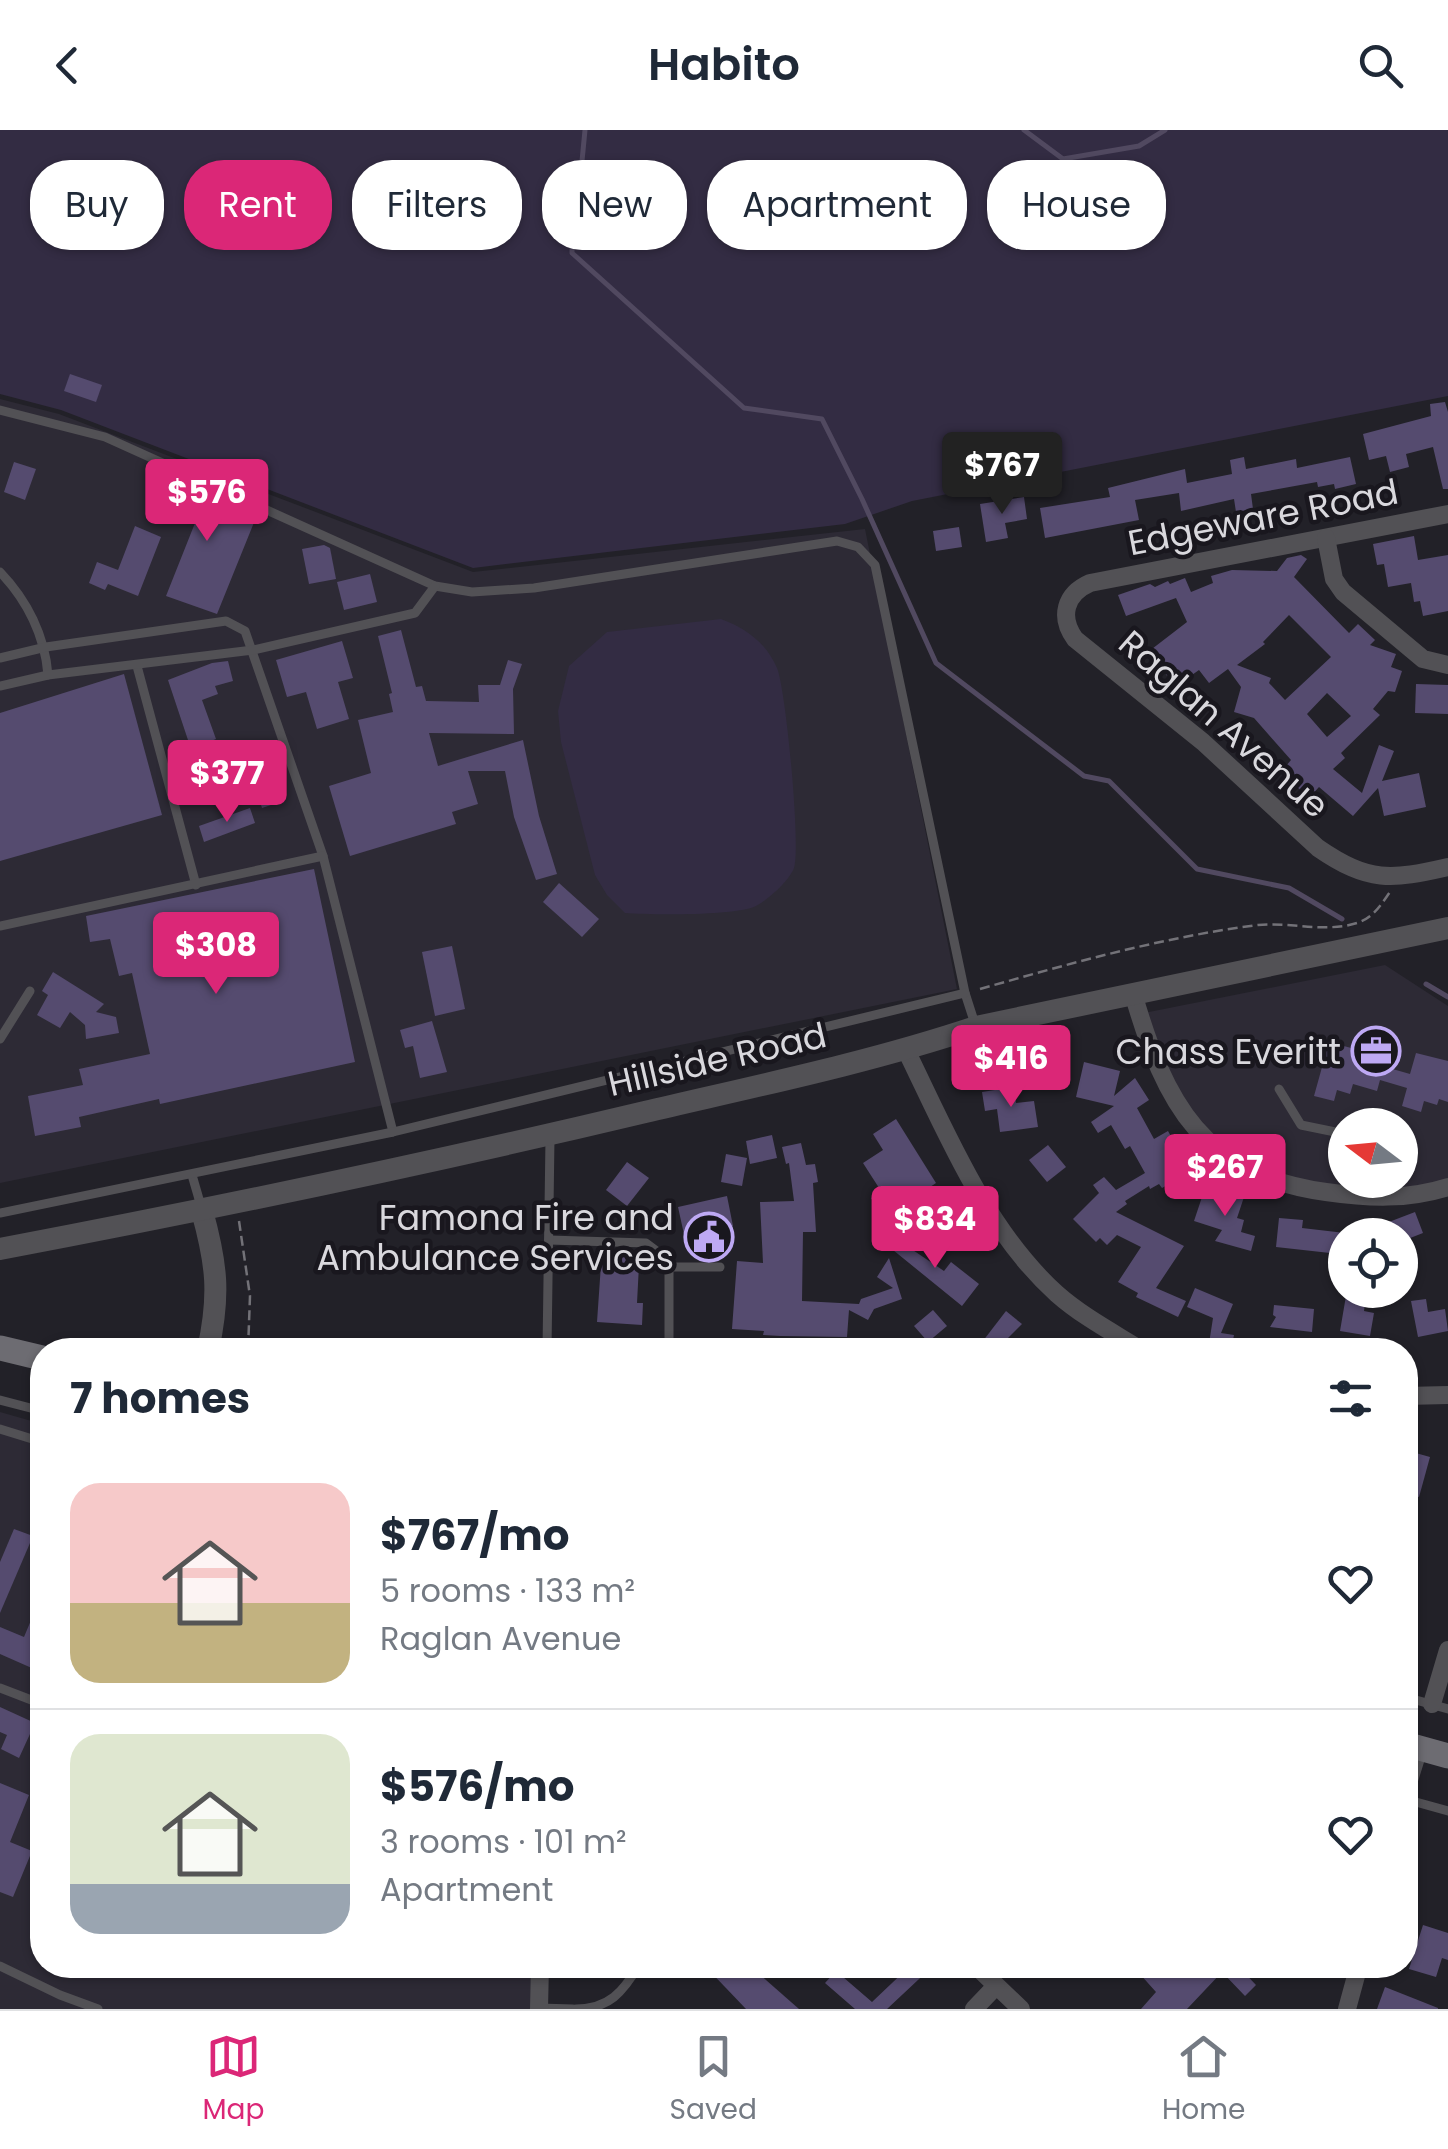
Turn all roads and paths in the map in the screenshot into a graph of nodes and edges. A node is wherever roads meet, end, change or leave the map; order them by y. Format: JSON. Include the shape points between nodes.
{"nodes":[{"id":1,"x":0,"y":410,"type":"edge"},
{"id":2,"x":1448,"y":514,"type":"edge"},
{"id":3,"x":1326,"y":538,"type":"junction"},
{"id":4,"x":0,"y":572,"type":"edge"},
{"id":5,"x":1090,"y":584,"type":"joint"},
{"id":6,"x":435,"y":586,"type":"junction"},
{"id":7,"x":46,"y":647,"type":"junction"},
{"id":8,"x":253,"y":650,"type":"junction"},
{"id":9,"x":0,"y":658,"type":"edge"},
{"id":10,"x":1448,"y":665,"type":"edge"},
{"id":11,"x":137,"y":666,"type":"junction"},
{"id":12,"x":48,"y":675,"type":"junction"},
{"id":13,"x":0,"y":686,"type":"edge"},
{"id":14,"x":323,"y":856,"type":"junction"},
{"id":15,"x":1448,"y":866,"type":"edge"},
{"id":16,"x":1398,"y":878,"type":"junction"},
{"id":17,"x":196,"y":885,"type":"junction"},
{"id":18,"x":0,"y":926,"type":"edge"},
{"id":19,"x":1448,"y":928,"type":"edge"},
{"id":20,"x":30,"y":991,"type":"dead end"},
{"id":21,"x":966,"y":993,"type":"junction"},
{"id":22,"x":1133,"y":993,"type":"junction"},
{"id":23,"x":976,"y":1027,"type":"junction"},
{"id":24,"x":0,"y":1039,"type":"edge"},
{"id":25,"x":906,"y":1050,"type":"junction"},
{"id":26,"x":1279,"y":1088,"type":"dead end"},
{"id":27,"x":1328,"y":1131,"type":"edge"},
{"id":28,"x":393,"y":1132,"type":"junction"},
{"id":29,"x":550,"y":1134,"type":"junction"},
{"id":30,"x":192,"y":1175,"type":"junction"},
{"id":31,"x":1328,"y":1186,"type":"edge"},
{"id":32,"x":1448,"y":1187,"type":"edge"},
{"id":33,"x":1418,"y":1193,"type":"edge"},
{"id":34,"x":236,"y":1202,"type":"junction"},
{"id":35,"x":202,"y":1211,"type":"junction"},
{"id":36,"x":0,"y":1212,"type":"edge"},
{"id":37,"x":548,"y":1240,"type":"junction"},
{"id":38,"x":0,"y":1249,"type":"edge"},
{"id":39,"x":669,"y":1267,"type":"junction"},
{"id":40,"x":720,"y":1267,"type":"dead end"},
{"id":41,"x":211,"y":1338,"type":"edge"},
{"id":42,"x":248,"y":1338,"type":"edge"},
{"id":43,"x":547,"y":1338,"type":"edge"},
{"id":44,"x":670,"y":1338,"type":"edge"},
{"id":45,"x":1121,"y":1338,"type":"edge"},
{"id":46,"x":0,"y":1348,"type":"edge"},
{"id":47,"x":30,"y":1355,"type":"edge"},
{"id":48,"x":1448,"y":1395,"type":"edge"},
{"id":49,"x":1418,"y":1396,"type":"edge"},
{"id":50,"x":0,"y":1400,"type":"edge"},
{"id":51,"x":30,"y":1408,"type":"edge"},
{"id":52,"x":0,"y":1429,"type":"edge"},
{"id":53,"x":30,"y":1438,"type":"edge"},
{"id":54,"x":1448,"y":1650,"type":"edge"},
{"id":55,"x":0,"y":1688,"type":"edge"},
{"id":56,"x":30,"y":1699,"type":"edge"},
{"id":57,"x":1440,"y":1706,"type":"edge"},
{"id":58,"x":1418,"y":1748,"type":"edge"},
{"id":59,"x":1448,"y":1756,"type":"edge"},
{"id":60,"x":1418,"y":1801,"type":"edge"},
{"id":61,"x":1448,"y":1811,"type":"edge"},
{"id":62,"x":0,"y":1966,"type":"edge"},
{"id":63,"x":540,"y":1978,"type":"edge"},
{"id":64,"x":629,"y":1978,"type":"edge"},
{"id":65,"x":1355,"y":1978,"type":"edge"},
{"id":66,"x":983,"y":2000,"type":"edge"},
{"id":67,"x":539,"y":2008,"type":"edge"},
{"id":68,"x":98,"y":2009,"type":"edge"},
{"id":69,"x":574,"y":2009,"type":"edge"},
{"id":70,"x":1021,"y":2009,"type":"edge"},
{"id":71,"x":1347,"y":2009,"type":"edge"}],
"edges":[{"from":1,"to":6,"type":"lane","via":[[105,437]]},
{"from":2,"to":3,"type":"street","name":"Edgeware Road"},
{"from":3,"to":5,"type":"street","name":"Edgeware Road"},
{"from":3,"to":10,"type":"street","via":[[1343,592],[1422,659]]},
{"from":4,"to":7,"type":"lane"},
{"from":5,"to":16,"type":"street","name":"Raglan Avenue","via":[[1068,601],[1066,627],[1075,639],[1203,742],[1318,848],[1349,869]]},
{"from":6,"to":8,"type":"lane","via":[[415,613]]},
{"from":6,"to":21,"type":"lane","via":[[472,592],[534,588],[837,541],[858,546],[875,564]]},
{"from":7,"to":8,"type":"lane","via":[[226,621],[245,631]]},
{"from":7,"to":9,"type":"lane"},
{"from":7,"to":12,"type":"lane"},
{"from":8,"to":11,"type":"lane"},
{"from":8,"to":14,"type":"lane"},
{"from":11,"to":12,"type":"lane"},
{"from":11,"to":17,"type":"lane"},
{"from":12,"to":13,"type":"lane"},
{"from":14,"to":17,"type":"lane"},
{"from":14,"to":28,"type":"lane"},
{"from":15,"to":16,"type":"street"},
{"from":16,"to":21,"type":"path","via":[[1376,914],[1358,923],[1261,925],[1180,938]]},
{"from":17,"to":18,"type":"lane"},
{"from":19,"to":22,"type":"street","name":"Hillside Road"},
{"from":20,"to":24,"type":"lane"},
{"from":21,"to":23,"type":"lane"},
{"from":21,"to":28,"type":"lane"},
{"from":22,"to":23,"type":"street","name":"Hillside Road"},
{"from":22,"to":31,"type":"street","via":[[1164,1084],[1195,1130],[1270,1180]]},
{"from":23,"to":25,"type":"street","name":"Hillside Road"},
{"from":25,"to":29,"type":"street","name":"Hillside Road"},
{"from":25,"to":45,"type":"street","via":[[1012,1246],[1056,1292]]},
{"from":26,"to":27,"type":"lane","via":[[1301,1125]]},
{"from":28,"to":30,"type":"lane"},
{"from":29,"to":34,"type":"street","name":"Hillside Road"},
{"from":29,"to":37,"type":"lane"},
{"from":30,"to":35,"type":"lane"},
{"from":30,"to":36,"type":"lane"},
{"from":32,"to":33,"type":"street"},
{"from":34,"to":35,"type":"street","name":"Hillside Road"},
{"from":34,"to":42,"type":"path","via":[[250,1296]]},
{"from":35,"to":38,"type":"street","name":"Hillside Road"},
{"from":35,"to":41,"type":"street","via":[[215,1258]]},
{"from":37,"to":39,"type":"lane","via":[[646,1243]]},
{"from":37,"to":43,"type":"lane"},
{"from":39,"to":40,"type":"lane"},
{"from":39,"to":44,"type":"lane"},
{"from":46,"to":47,"type":"main road"},
{"from":48,"to":49,"type":"street"},
{"from":50,"to":51,"type":"lane"},
{"from":52,"to":53,"type":"lane"},
{"from":54,"to":57,"type":"street"},
{"from":55,"to":56,"type":"lane"},
{"from":58,"to":59,"type":"main road"},
{"from":60,"to":61,"type":"lane"},
{"from":62,"to":68,"type":"lane"},
{"from":63,"to":67,"type":"street"},
{"from":64,"to":69,"type":"lane","via":[[597,2009]]},
{"from":65,"to":71,"type":"street"},
{"from":66,"to":70,"type":"street"},
{"from":67,"to":69,"type":"lane"}]}
